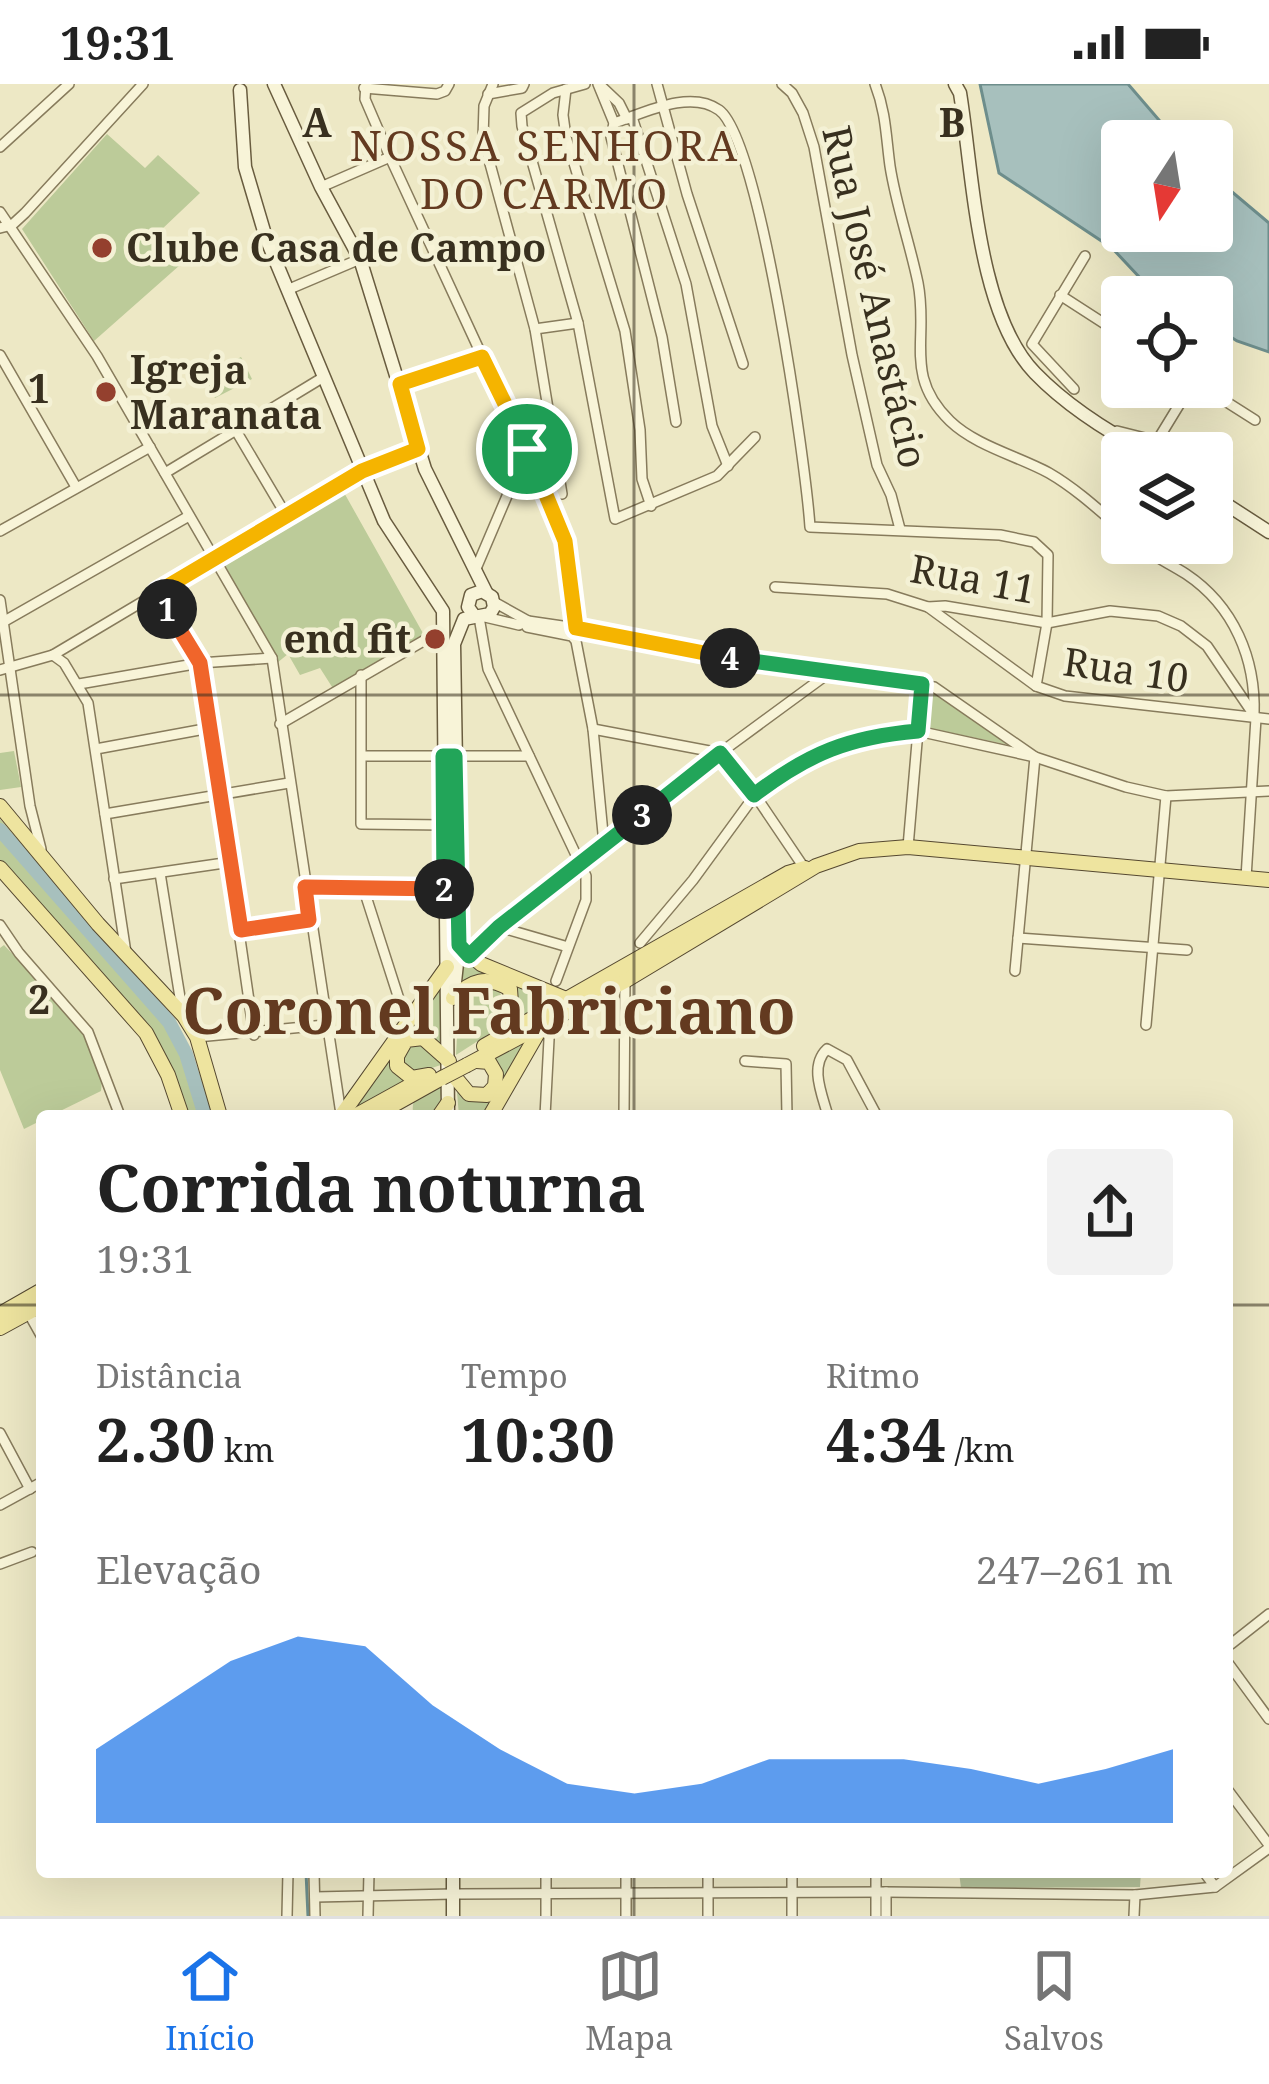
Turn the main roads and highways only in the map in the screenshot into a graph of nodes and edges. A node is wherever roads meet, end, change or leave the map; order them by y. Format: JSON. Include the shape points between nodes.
{"nodes":[{"id":1,"x":274,"y":84,"type":"edge"},
{"id":2,"x":955,"y":84,"type":"edge"},
{"id":3,"x":241,"y":86,"type":"edge"},
{"id":4,"x":1113,"y":432,"type":"edge"},
{"id":5,"x":1233,"y":509,"type":"edge"},
{"id":6,"x":1269,"y":532,"type":"edge"},
{"id":7,"x":490,"y":597,"type":"junction"},
{"id":8,"x":434,"y":598,"type":"junction"},
{"id":9,"x":476,"y":614,"type":"junction"},
{"id":10,"x":444,"y":628,"type":"junction"},
{"id":11,"x":449,"y":756,"type":"junction"},
{"id":12,"x":0,"y":806,"type":"edge"},
{"id":13,"x":0,"y":868,"type":"edge"},
{"id":14,"x":1269,"y":880,"type":"edge"},
{"id":15,"x":464,"y":950,"type":"junction"},
{"id":16,"x":451,"y":968,"type":"junction"},
{"id":17,"x":624,"y":973,"type":"junction"},
{"id":18,"x":453,"y":998,"type":"junction"},
{"id":19,"x":566,"y":999,"type":"junction"},
{"id":20,"x":547,"y":1022,"type":"junction"},
{"id":21,"x":490,"y":1042,"type":"junction"},
{"id":22,"x":452,"y":1068,"type":"junction"},
{"id":23,"x":417,"y":1093,"type":"junction"},
{"id":24,"x":180,"y":1110,"type":"edge"},
{"id":25,"x":218,"y":1110,"type":"edge"},
{"id":26,"x":346,"y":1110,"type":"edge"},
{"id":27,"x":367,"y":1110,"type":"edge"},
{"id":28,"x":385,"y":1110,"type":"edge"},
{"id":29,"x":406,"y":1110,"type":"edge"},
{"id":30,"x":448,"y":1110,"type":"edge"},
{"id":31,"x":494,"y":1110,"type":"edge"},
{"id":32,"x":36,"y":1293,"type":"edge"},
{"id":33,"x":35,"y":1309,"type":"edge"},
{"id":34,"x":0,"y":1314,"type":"edge"},
{"id":35,"x":0,"y":1328,"type":"edge"},
{"id":36,"x":456,"y":1878,"type":"edge"},
{"id":37,"x":456,"y":1916,"type":"edge"}],
"edges":[{"from":1,"to":7,"type":"main road","via":[[360,259],[418,449]]},
{"from":2,"to":4,"type":"main road","via":[[995,301],[1034,372]]},
{"from":3,"to":8,"type":"main road","via":[[246,173],[287,290],[384,520]]},
{"from":5,"to":6,"type":"main road"},
{"from":7,"to":9,"type":"main road","via":[[493,611]]},
{"from":7,"to":9,"type":"main road","via":[[471,595]]},
{"from":8,"to":9,"type":"main road"},
{"from":8,"to":10,"type":"main road"},
{"from":9,"to":10,"type":"main road"},
{"from":9,"to":11,"type":"main road","via":[[459,625],[454,644]]},
{"from":10,"to":11,"type":"main road"},
{"from":11,"to":15,"type":"main road"},
{"from":11,"to":16,"type":"main road"},
{"from":12,"to":25,"type":"main road","via":[[184,1016]]},
{"from":13,"to":24,"type":"main road","via":[[146,1033]]},
{"from":14,"to":17,"type":"main road","via":[[1028,856],[859,851],[788,873]]},
{"from":15,"to":16,"type":"main road"},
{"from":15,"to":19,"type":"main road"},
{"from":16,"to":18,"type":"main road"},
{"from":16,"to":22,"type":"main road"},
{"from":16,"to":26,"type":"main road"},
{"from":17,"to":19,"type":"main road"},
{"from":17,"to":20,"type":"main road"},
{"from":18,"to":21,"type":"main road","via":[[482,980],[510,989],[512,1017]]},
{"from":18,"to":22,"type":"main road"},
{"from":19,"to":21,"type":"main road"},
{"from":20,"to":22,"type":"main road"},
{"from":20,"to":31,"type":"main road"},
{"from":21,"to":22,"type":"main road"},
{"from":22,"to":23,"type":"main road"},
{"from":22,"to":27,"type":"main road"},
{"from":22,"to":30,"type":"main road"},
{"from":23,"to":28,"type":"main road"},
{"from":23,"to":29,"type":"main road"},
{"from":32,"to":34,"type":"main road"},
{"from":33,"to":35,"type":"main road"},
{"from":36,"to":37,"type":"main road"}]}
